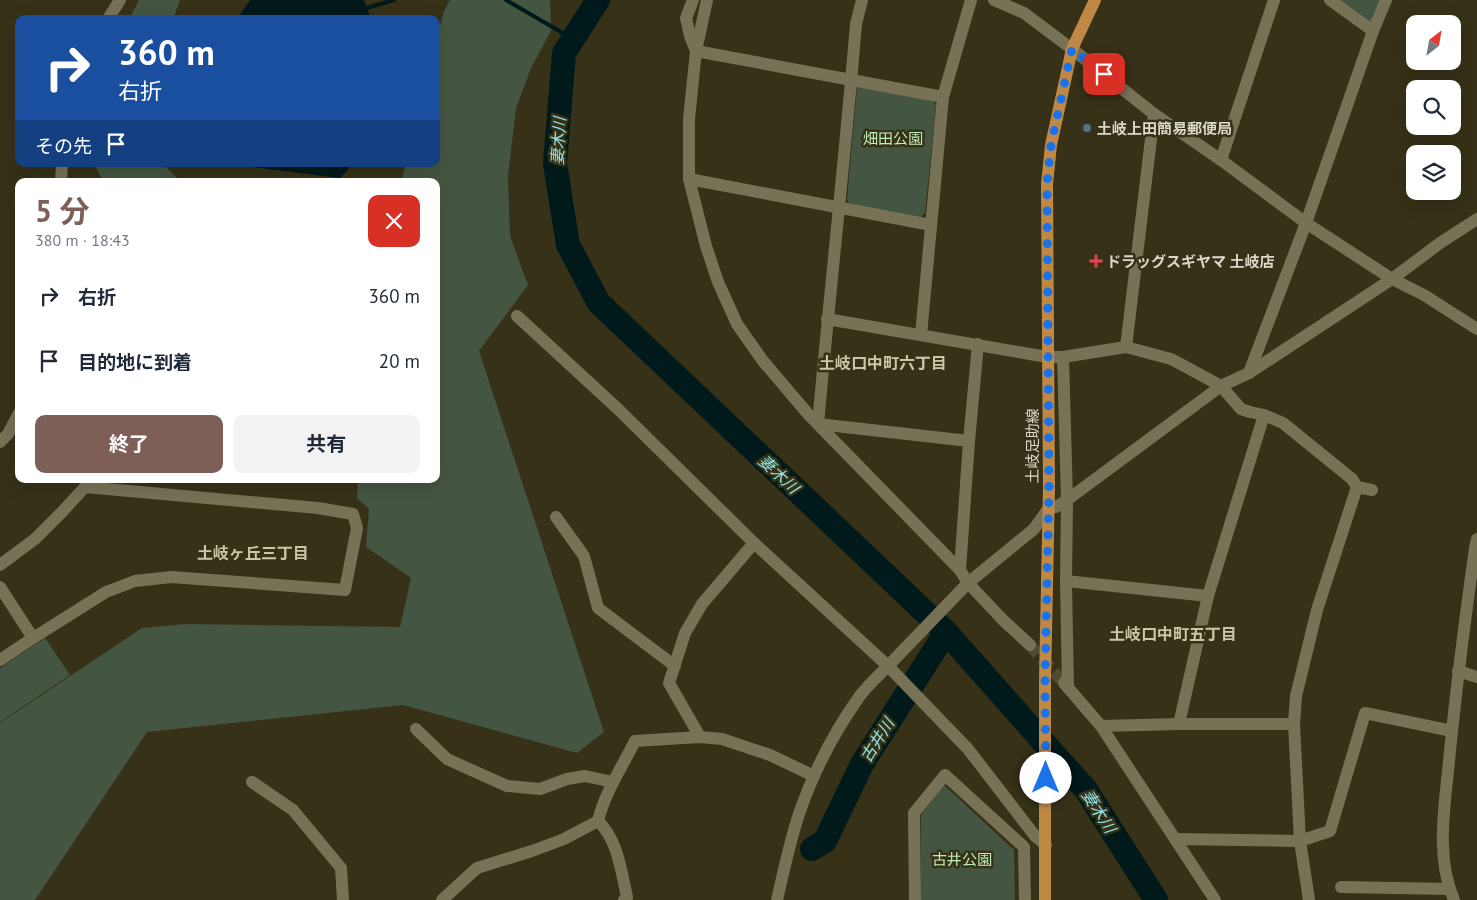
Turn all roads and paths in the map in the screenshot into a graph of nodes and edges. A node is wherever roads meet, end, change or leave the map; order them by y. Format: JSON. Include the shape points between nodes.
{"nodes":[{"id":1,"x":120,"y":0,"type":"edge"},
{"id":2,"x":693,"y":0,"type":"edge"},
{"id":3,"x":707,"y":0,"type":"edge"},
{"id":4,"x":862,"y":0,"type":"edge"},
{"id":5,"x":971,"y":0,"type":"edge"},
{"id":6,"x":994,"y":0,"type":"edge"},
{"id":7,"x":1095,"y":0,"type":"edge"},
{"id":8,"x":1274,"y":0,"type":"edge"},
{"id":9,"x":1330,"y":0,"type":"edge"},
{"id":10,"x":1386,"y":0,"type":"edge"},
{"id":11,"x":111,"y":15,"type":"edge"},
{"id":12,"x":1373,"y":31,"type":"junction"},
{"id":13,"x":1072,"y":49,"type":"junction"},
{"id":14,"x":696,"y":51,"type":"junction"},
{"id":15,"x":851,"y":80,"type":"junction"},
{"id":16,"x":943,"y":97,"type":"junction"},
{"id":17,"x":1154,"y":114,"type":"junction"},
{"id":18,"x":1221,"y":160,"type":"junction"},
{"id":19,"x":689,"y":179,"type":"junction"},
{"id":20,"x":840,"y":207,"type":"junction"},
{"id":21,"x":1477,"y":219,"type":"edge"},
{"id":22,"x":1306,"y":223,"type":"junction"},
{"id":23,"x":931,"y":225,"type":"junction"},
{"id":24,"x":1392,"y":279,"type":"junction"},
{"id":25,"x":517,"y":316,"type":"dead end"},
{"id":26,"x":828,"y":319,"type":"junction"},
{"id":27,"x":1477,"y":329,"type":"edge"},
{"id":28,"x":921,"y":335,"type":"junction"},
{"id":29,"x":978,"y":344,"type":"junction"},
{"id":30,"x":1126,"y":348,"type":"junction"},
{"id":31,"x":1047,"y":357,"type":"junction"},
{"id":32,"x":1063,"y":357,"type":"junction"},
{"id":33,"x":1249,"y":374,"type":"junction"},
{"id":34,"x":1221,"y":386,"type":"junction"},
{"id":35,"x":1264,"y":415,"type":"junction"},
{"id":36,"x":15,"y":421,"type":"edge"},
{"id":37,"x":818,"y":424,"type":"junction"},
{"id":38,"x":0,"y":442,"type":"edge"},
{"id":39,"x":969,"y":442,"type":"junction"},
{"id":40,"x":87,"y":483,"type":"edge"},
{"id":41,"x":1357,"y":487,"type":"junction"},
{"id":42,"x":1372,"y":490,"type":"dead end"},
{"id":43,"x":1067,"y":500,"type":"junction"},
{"id":44,"x":1048,"y":509,"type":"junction"},
{"id":45,"x":556,"y":517,"type":"dead end"},
{"id":46,"x":1477,"y":539,"type":"edge"},
{"id":47,"x":754,"y":543,"type":"junction"},
{"id":48,"x":0,"y":565,"type":"edge"},
{"id":49,"x":960,"y":570,"type":"junction"},
{"id":50,"x":1066,"y":581,"type":"junction"},
{"id":51,"x":968,"y":583,"type":"junction"},
{"id":52,"x":0,"y":587,"type":"edge"},
{"id":53,"x":1208,"y":596,"type":"junction"},
{"id":54,"x":33,"y":638,"type":"junction"},
{"id":55,"x":1030,"y":644,"type":"tunnel mouth"},
{"id":56,"x":0,"y":660,"type":"edge"},
{"id":57,"x":891,"y":662,"type":"junction"},
{"id":58,"x":675,"y":666,"type":"junction"},
{"id":59,"x":1458,"y":671,"type":"junction"},
{"id":60,"x":1477,"y":678,"type":"edge"},
{"id":61,"x":1178,"y":724,"type":"junction"},
{"id":62,"x":1294,"y":724,"type":"junction"},
{"id":63,"x":1101,"y":726,"type":"junction"},
{"id":64,"x":416,"y":729,"type":"dead end"},
{"id":65,"x":1452,"y":731,"type":"junction"},
{"id":66,"x":700,"y":737,"type":"junction"},
{"id":67,"x":814,"y":776,"type":"junction"},
{"id":68,"x":252,"y":782,"type":"dead end"},
{"id":69,"x":613,"y":782,"type":"junction"},
{"id":70,"x":598,"y":821,"type":"junction"},
{"id":71,"x":1174,"y":839,"type":"junction"},
{"id":72,"x":1046,"y":840,"type":"junction"},
{"id":73,"x":1300,"y":841,"type":"junction"},
{"id":74,"x":1341,"y":887,"type":"dead end"},
{"id":75,"x":1452,"y":895,"type":"edge"},
{"id":76,"x":626,"y":899,"type":"edge"},
{"id":77,"x":343,"y":900,"type":"edge"},
{"id":78,"x":442,"y":900,"type":"edge"},
{"id":79,"x":777,"y":900,"type":"edge"},
{"id":80,"x":915,"y":900,"type":"edge"},
{"id":81,"x":1025,"y":900,"type":"edge"},
{"id":82,"x":1045,"y":900,"type":"edge"},
{"id":83,"x":1215,"y":900,"type":"edge"},
{"id":84,"x":1309,"y":900,"type":"edge"}],
"edges":[{"from":1,"to":11,"type":"street"},
{"from":2,"to":14,"type":"street","via":[[686,18]]},
{"from":3,"to":14,"type":"street"},
{"from":4,"to":15,"type":"street","via":[[856,24]]},
{"from":5,"to":16,"type":"street"},
{"from":6,"to":13,"type":"street","via":[[1024,13]]},
{"from":7,"to":13,"type":"main road","name":"土岐足助線"},
{"from":8,"to":18,"type":"street"},
{"from":9,"to":12,"type":"street"},
{"from":10,"to":12,"type":"street"},
{"from":12,"to":22,"type":"street"},
{"from":13,"to":17,"type":"street"},
{"from":13,"to":31,"type":"main road","name":"土岐足助線","via":[[1051,145],[1047,184]]},
{"from":14,"to":15,"type":"street"},
{"from":14,"to":19,"type":"street","via":[[689,119]]},
{"from":15,"to":16,"type":"street"},
{"from":15,"to":20,"type":"street"},
{"from":16,"to":23,"type":"street"},
{"from":17,"to":18,"type":"street"},
{"from":17,"to":30,"type":"street"},
{"from":18,"to":22,"type":"street"},
{"from":19,"to":20,"type":"street"},
{"from":19,"to":37,"type":"street","via":[[706,246],[737,324],[763,361]]},
{"from":20,"to":23,"type":"street"},
{"from":20,"to":26,"type":"street"},
{"from":21,"to":24,"type":"street"},
{"from":22,"to":24,"type":"street"},
{"from":22,"to":33,"type":"street"},
{"from":23,"to":28,"type":"street"},
{"from":24,"to":27,"type":"street"},
{"from":24,"to":33,"type":"street"},
{"from":25,"to":47,"type":"street","via":[[618,409]]},
{"from":26,"to":28,"type":"street"},
{"from":26,"to":37,"type":"street"},
{"from":28,"to":29,"type":"street"},
{"from":29,"to":31,"type":"street"},
{"from":29,"to":39,"type":"street"},
{"from":30,"to":32,"type":"street"},
{"from":30,"to":34,"type":"street","via":[[1171,359]]},
{"from":31,"to":32,"type":"street"},
{"from":31,"to":44,"type":"main road","name":"土岐足助線"},
{"from":32,"to":43,"type":"street"},
{"from":33,"to":34,"type":"street"},
{"from":34,"to":35,"type":"street","via":[[1241,409]]},
{"from":34,"to":43,"type":"street"},
{"from":35,"to":41,"type":"street","via":[[1283,423],[1352,479]]},
{"from":35,"to":53,"type":"street"},
{"from":36,"to":38,"type":"street"},
{"from":37,"to":39,"type":"street"},
{"from":37,"to":49,"type":"street"},
{"from":39,"to":49,"type":"street"},
{"from":40,"to":48,"type":"street","via":[[35,539]]},
{"from":40,"to":54,"type":"street","via":[[353,514],[357,528],[345,590],[171,577],[135,581],[106,592]]},
{"from":41,"to":42,"type":"street"},
{"from":41,"to":62,"type":"street","via":[[1317,610],[1296,696]]},
{"from":43,"to":44,"type":"street"},
{"from":43,"to":50,"type":"street"},
{"from":44,"to":51,"type":"street","via":[[1034,529]]},
{"from":44,"to":72,"type":"main road","name":"土岐足助線"},
{"from":45,"to":58,"type":"street","via":[[584,556],[598,608]]},
{"from":46,"to":59,"type":"street"},
{"from":47,"to":57,"type":"street"},
{"from":47,"to":58,"type":"street","via":[[702,604],[685,633]]},
{"from":49,"to":51,"type":"street"},
{"from":50,"to":53,"type":"street"},
{"from":50,"to":63,"type":"street","via":[[1064,684]]},
{"from":51,"to":55,"type":"street"},
{"from":51,"to":57,"type":"street"},
{"from":52,"to":54,"type":"street"},
{"from":53,"to":61,"type":"street"},
{"from":54,"to":56,"type":"street"},
{"from":57,"to":67,"type":"street","via":[[860,696]]},
{"from":57,"to":72,"type":"street","via":[[968,749],[1035,836]]},
{"from":58,"to":66,"type":"street","via":[[669,683]]},
{"from":59,"to":60,"type":"street"},
{"from":59,"to":65,"type":"street"},
{"from":61,"to":62,"type":"street"},
{"from":61,"to":63,"type":"street"},
{"from":62,"to":73,"type":"street"},
{"from":63,"to":71,"type":"street"},
{"from":64,"to":69,"type":"street","via":[[447,759],[507,786],[540,789],[567,778],[585,776]]},
{"from":65,"to":73,"type":"street","via":[[1365,713],[1330,831]]},
{"from":65,"to":75,"type":"street","via":[[1442,846]]},
{"from":66,"to":67,"type":"street","via":[[722,739],[762,752]]},
{"from":66,"to":69,"type":"street","via":[[635,741]]},
{"from":67,"to":79,"type":"street","via":[[788,852]]},
{"from":68,"to":77,"type":"street","via":[[293,810],[341,868]]},
{"from":69,"to":70,"type":"street"},
{"from":70,"to":76,"type":"street","via":[[604,826],[618,854]]},
{"from":70,"to":78,"type":"street","via":[[564,839],[478,868]]},
{"from":71,"to":73,"type":"street"},
{"from":71,"to":83,"type":"street"},
{"from":72,"to":82,"type":"main road","name":"土岐足助線"},
{"from":73,"to":84,"type":"street"},
{"from":74,"to":75,"type":"street"},
{"from":80,"to":81,"type":"street","via":[[914,813],[945,775],[1024,847]]}]}
